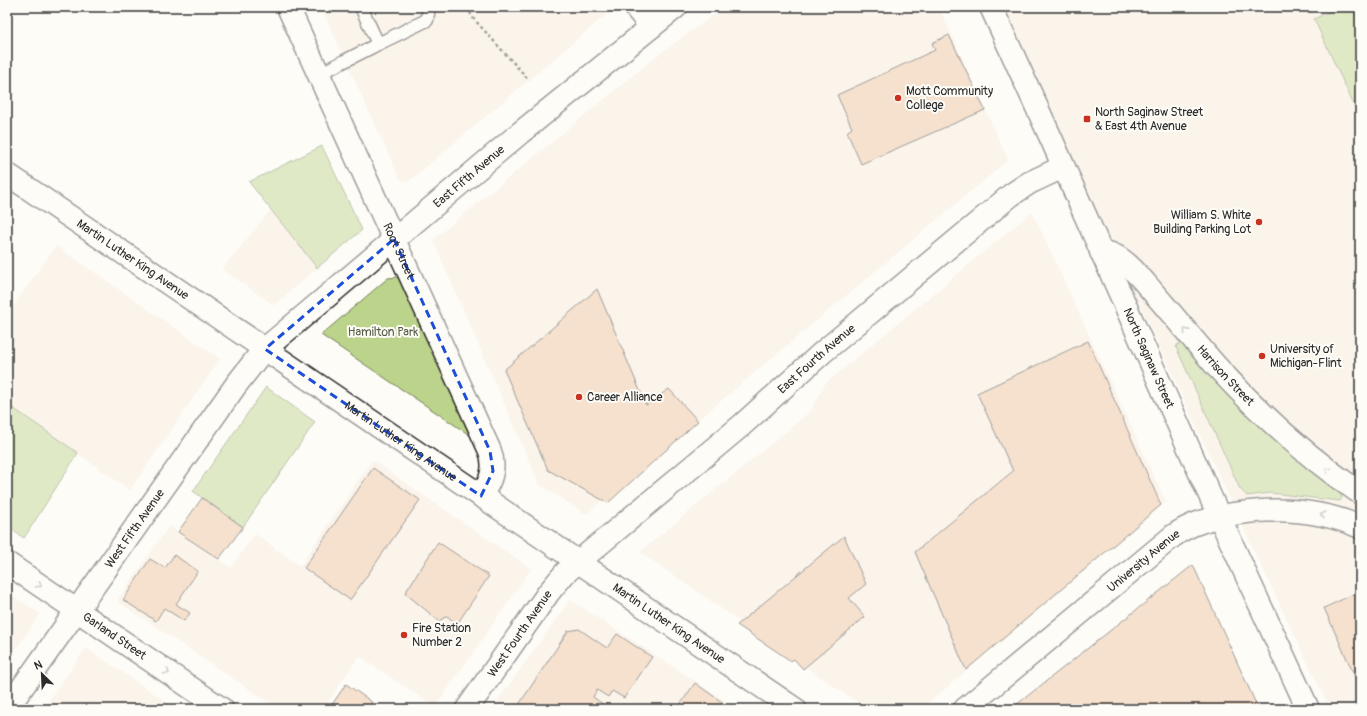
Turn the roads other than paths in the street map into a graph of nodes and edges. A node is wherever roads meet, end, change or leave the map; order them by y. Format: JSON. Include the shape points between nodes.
{"nodes":[{"id":1,"x":288,"y":7,"type":"edge"},
{"id":2,"x":361,"y":7,"type":"edge"},
{"id":3,"x":429,"y":7,"type":"edge"},
{"id":4,"x":635,"y":7,"type":"edge"},
{"id":5,"x":676,"y":7,"type":"edge"},
{"id":6,"x":991,"y":7,"type":"edge"},
{"id":7,"x":651,"y":27,"type":"junction"},
{"id":8,"x":378,"y":44,"type":"junction"},
{"id":9,"x":319,"y":74,"type":"junction"},
{"id":10,"x":1063,"y":167,"type":"junction"},
{"id":11,"x":7,"y":174,"type":"edge"},
{"id":12,"x":394,"y":239,"type":"junction"},
{"id":13,"x":1101,"y":252,"type":"junction"},
{"id":14,"x":265,"y":349,"type":"junction"},
{"id":15,"x":1360,"y":493,"type":"edge"},
{"id":16,"x":481,"y":496,"type":"junction"},
{"id":17,"x":1219,"y":516,"type":"junction"},
{"id":18,"x":1360,"y":527,"type":"edge"},
{"id":19,"x":578,"y":562,"type":"junction"},
{"id":20,"x":7,"y":563,"type":"edge"},
{"id":21,"x":77,"y":610,"type":"junction"},
{"id":22,"x":7,"y":709,"type":"edge"},
{"id":23,"x":222,"y":709,"type":"edge"},
{"id":24,"x":467,"y":709,"type":"edge"},
{"id":25,"x":795,"y":709,"type":"edge"},
{"id":26,"x":965,"y":709,"type":"edge"},
{"id":27,"x":1308,"y":709,"type":"edge"}],
"edges":[{"from":1,"to":9,"type":"main road","name":"Root Street"},
{"from":2,"to":8,"type":"lane"},
{"from":3,"to":8,"type":"lane","via":[[427,20]]},
{"from":4,"to":7,"type":"main road"},
{"from":5,"to":7,"type":"main road","name":"East Fifth Avenue"},
{"from":6,"to":10,"type":"main road","name":"North Saginaw Street"},
{"from":7,"to":12,"type":"main road","name":"East Fifth Avenue"},
{"from":8,"to":9,"type":"lane"},
{"from":9,"to":12,"type":"main road","name":"Root Street"},
{"from":10,"to":13,"type":"main road","name":"North Saginaw Street"},
{"from":10,"to":19,"type":"main road","name":"East Fourth Avenue","via":[[1011,195]]},
{"from":11,"to":14,"type":"main road","name":"Martin Luther King Avenue"},
{"from":12,"to":14,"type":"main road","name":"East Fifth Avenue"},
{"from":12,"to":16,"type":"main road","name":"Root Street","via":[[490,451],[493,471]]},
{"from":15,"to":13,"type":"main road","name":"Harrison Street","one_way":true,"via":[[1305,452],[1259,411],[1217,367],[1134,270],[1112,254]]},
{"from":13,"to":17,"type":"main road","name":"North Saginaw Street"},
{"from":14,"to":16,"type":"main road","name":"Martin Luther King Avenue"},
{"from":14,"to":21,"type":"main road","name":"West Fifth Avenue","via":[[236,385]]},
{"from":16,"to":19,"type":"main road","name":"Martin Luther King Avenue"},
{"from":18,"to":17,"type":"main road","name":"University Avenue","one_way":true,"via":[[1320,514],[1292,510],[1264,510]]},
{"from":17,"to":26,"type":"main road","name":"University Avenue","via":[[1192,525],[1173,536]]},
{"from":17,"to":27,"type":"main road","name":"North Saginaw Street"},
{"from":19,"to":24,"type":"main road","name":"West Fourth Avenue","via":[[549,592]]},
{"from":19,"to":25,"type":"main road","name":"Martin Luther King Avenue"},
{"from":20,"to":21,"type":"main road","name":"Garland Street","one_way":true},
{"from":21,"to":22,"type":"main road","name":"West Fifth Avenue"},
{"from":21,"to":23,"type":"main road","name":"Garland Street","one_way":true}]}
